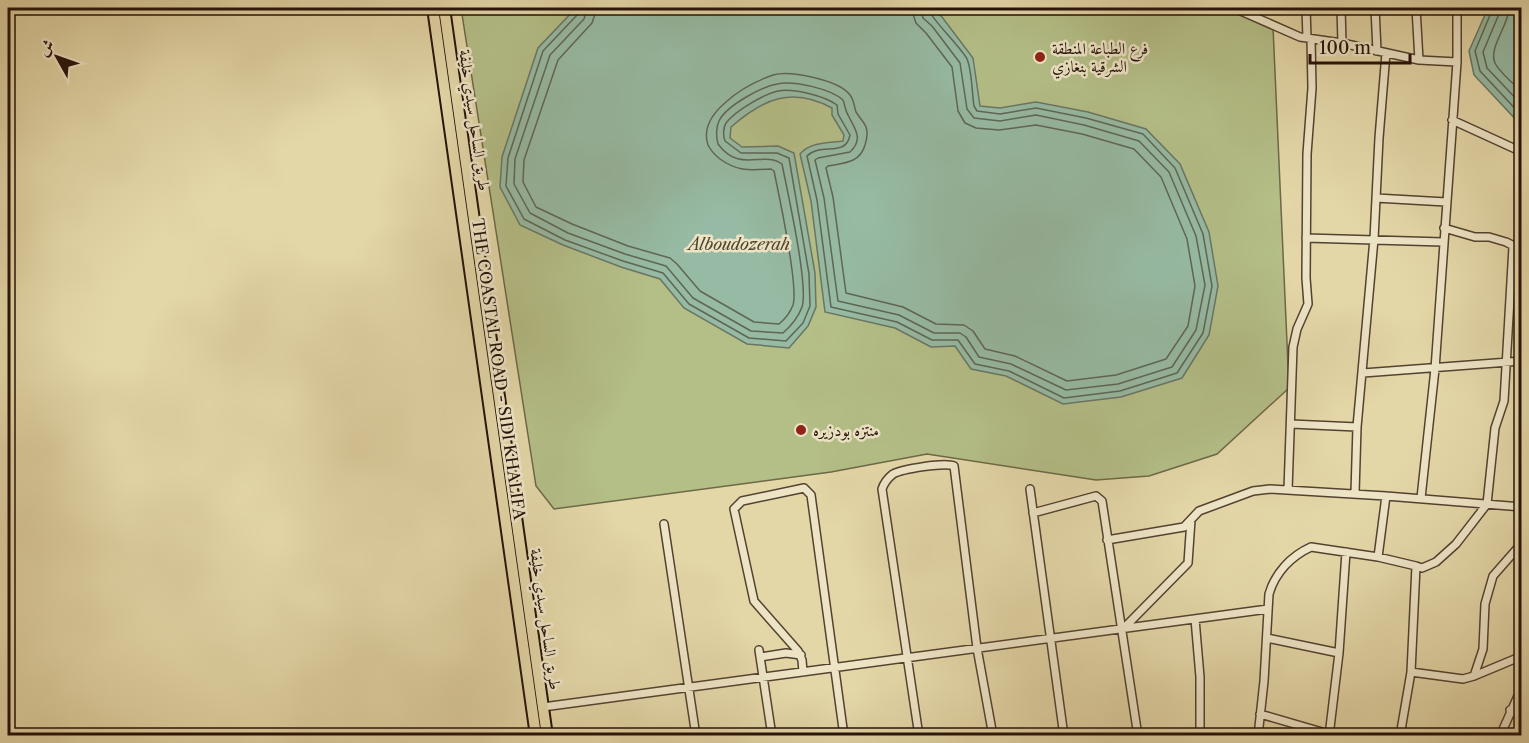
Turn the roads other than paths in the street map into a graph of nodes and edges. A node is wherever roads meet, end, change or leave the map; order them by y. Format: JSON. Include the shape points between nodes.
{"nodes":[{"id":1,"x":433,"y":8,"type":"edge"},
{"id":2,"x":444,"y":8,"type":"edge"},
{"id":3,"x":1234,"y":8,"type":"edge"},
{"id":4,"x":1306,"y":8,"type":"edge"},
{"id":5,"x":1341,"y":8,"type":"edge"},
{"id":6,"x":1376,"y":8,"type":"edge"},
{"id":7,"x":1416,"y":8,"type":"edge"},
{"id":8,"x":1457,"y":8,"type":"edge"},
{"id":9,"x":1252,"y":12,"type":"edge"},
{"id":10,"x":1309,"y":38,"type":"junction"},
{"id":11,"x":1342,"y":43,"type":"junction"},
{"id":12,"x":1377,"y":51,"type":"junction"},
{"id":13,"x":1386,"y":53,"type":"junction"},
{"id":14,"x":1419,"y":60,"type":"junction"},
{"id":15,"x":1457,"y":62,"type":"junction"},
{"id":16,"x":1452,"y":120,"type":"junction"},
{"id":17,"x":1521,"y":152,"type":"edge"},
{"id":18,"x":1376,"y":198,"type":"junction"},
{"id":19,"x":1446,"y":202,"type":"junction"},
{"id":20,"x":1444,"y":228,"type":"junction"},
{"id":21,"x":1306,"y":238,"type":"junction"},
{"id":22,"x":1374,"y":239,"type":"junction"},
{"id":23,"x":1443,"y":242,"type":"junction"},
{"id":24,"x":1512,"y":247,"type":"junction"},
{"id":25,"x":1521,"y":250,"type":"edge"},
{"id":26,"x":1521,"y":361,"type":"edge"},
{"id":27,"x":1505,"y":363,"type":"junction"},
{"id":28,"x":1435,"y":369,"type":"junction"},
{"id":29,"x":1363,"y":373,"type":"junction"},
{"id":30,"x":1291,"y":424,"type":"junction"},
{"id":31,"x":1357,"y":427,"type":"junction"},
{"id":32,"x":1030,"y":489,"type":"dead end"},
{"id":33,"x":1288,"y":490,"type":"junction"},
{"id":34,"x":1355,"y":493,"type":"junction"},
{"id":35,"x":1386,"y":496,"type":"junction"},
{"id":36,"x":1421,"y":498,"type":"junction"},
{"id":37,"x":1487,"y":504,"type":"junction"},
{"id":38,"x":1521,"y":507,"type":"edge"},
{"id":39,"x":1033,"y":513,"type":"junction"},
{"id":40,"x":1191,"y":520,"type":"junction"},
{"id":41,"x":664,"y":524,"type":"dead end"},
{"id":42,"x":1107,"y":540,"type":"junction"},
{"id":43,"x":1521,"y":543,"type":"edge"},
{"id":44,"x":1346,"y":552,"type":"junction"},
{"id":45,"x":1378,"y":557,"type":"junction"},
{"id":46,"x":1416,"y":566,"type":"junction"},
{"id":47,"x":1268,"y":609,"type":"junction"},
{"id":48,"x":1195,"y":619,"type":"junction"},
{"id":49,"x":526,"y":627,"type":"junction"},
{"id":50,"x":1123,"y":629,"type":"junction"},
{"id":51,"x":1266,"y":638,"type":"junction"},
{"id":52,"x":1049,"y":639,"type":"junction"},
{"id":53,"x":977,"y":648,"type":"junction"},
{"id":54,"x":1339,"y":653,"type":"junction"},
{"id":55,"x":801,"y":656,"type":"junction"},
{"id":56,"x":1521,"y":656,"type":"edge"},
{"id":57,"x":909,"y":658,"type":"junction"},
{"id":58,"x":834,"y":668,"type":"junction"},
{"id":59,"x":803,"y":672,"type":"junction"},
{"id":60,"x":1411,"y":672,"type":"junction"},
{"id":61,"x":1474,"y":676,"type":"junction"},
{"id":62,"x":764,"y":677,"type":"junction"},
{"id":63,"x":689,"y":687,"type":"junction"},
{"id":64,"x":1521,"y":687,"type":"edge"},
{"id":65,"x":543,"y":706,"type":"junction"},
{"id":66,"x":1510,"y":710,"type":"junction"},
{"id":67,"x":1260,"y":714,"type":"junction"},
{"id":68,"x":1521,"y":716,"type":"edge"},
{"id":69,"x":536,"y":735,"type":"edge"},
{"id":70,"x":547,"y":735,"type":"edge"},
{"id":71,"x":696,"y":735,"type":"edge"},
{"id":72,"x":772,"y":735,"type":"edge"},
{"id":73,"x":844,"y":735,"type":"edge"},
{"id":74,"x":919,"y":735,"type":"edge"},
{"id":75,"x":993,"y":735,"type":"edge"},
{"id":76,"x":1064,"y":735,"type":"edge"},
{"id":77,"x":1138,"y":735,"type":"edge"},
{"id":78,"x":1200,"y":735,"type":"edge"},
{"id":79,"x":1258,"y":735,"type":"edge"},
{"id":80,"x":1329,"y":735,"type":"edge"},
{"id":81,"x":1400,"y":735,"type":"edge"},
{"id":82,"x":1500,"y":735,"type":"edge"}],
"edges":[{"from":1,"to":49,"type":"highway","name":"THE COASTAL ROAD - SIDI KHALIFA"},
{"from":2,"to":49,"type":"highway","name":"طريق الساحل سيدي خليفة"},
{"from":3,"to":9,"type":"street"},
{"from":4,"to":10,"type":"street"},
{"from":5,"to":11,"type":"street"},
{"from":6,"to":12,"type":"street"},
{"from":7,"to":14,"type":"street"},
{"from":8,"to":15,"type":"street"},
{"from":9,"to":10,"type":"street","via":[[1295,35]]},
{"from":10,"to":11,"type":"street"},
{"from":10,"to":21,"type":"street","via":[[1313,55]]},
{"from":11,"to":12,"type":"street"},
{"from":12,"to":13,"type":"street"},
{"from":13,"to":14,"type":"street"},
{"from":13,"to":18,"type":"street"},
{"from":14,"to":15,"type":"street"},
{"from":15,"to":16,"type":"street"},
{"from":16,"to":17,"type":"street"},
{"from":16,"to":19,"type":"street"},
{"from":18,"to":19,"type":"street"},
{"from":18,"to":22,"type":"street"},
{"from":19,"to":20,"type":"street"},
{"from":20,"to":23,"type":"street"},
{"from":20,"to":24,"type":"street","via":[[1489,237]]},
{"from":21,"to":22,"type":"street"},
{"from":21,"to":30,"type":"street","via":[[1308,304],[1293,347]]},
{"from":22,"to":23,"type":"street"},
{"from":22,"to":29,"type":"street"},
{"from":23,"to":28,"type":"street"},
{"from":24,"to":25,"type":"street"},
{"from":24,"to":27,"type":"street"},
{"from":26,"to":27,"type":"street"},
{"from":27,"to":28,"type":"street"},
{"from":27,"to":37,"type":"street","via":[[1504,401],[1495,428]]},
{"from":28,"to":29,"type":"street"},
{"from":28,"to":36,"type":"street"},
{"from":29,"to":31,"type":"street"},
{"from":30,"to":31,"type":"street"},
{"from":30,"to":33,"type":"street"},
{"from":31,"to":34,"type":"street"},
{"from":32,"to":39,"type":"street"},
{"from":33,"to":34,"type":"street"},
{"from":33,"to":40,"type":"street","via":[[1253,491],[1199,511]]},
{"from":34,"to":35,"type":"street"},
{"from":35,"to":36,"type":"street"},
{"from":35,"to":45,"type":"street"},
{"from":36,"to":37,"type":"street"},
{"from":37,"to":38,"type":"street"},
{"from":37,"to":46,"type":"street","via":[[1456,544],[1436,562],[1422,568]]},
{"from":39,"to":42,"type":"street","via":[[1096,496],[1102,501]]},
{"from":39,"to":52,"type":"street"},
{"from":40,"to":42,"type":"street","via":[[1184,527]]},
{"from":40,"to":50,"type":"street","via":[[1188,563]]},
{"from":41,"to":63,"type":"street"},
{"from":42,"to":50,"type":"street"},
{"from":43,"to":61,"type":"street","via":[[1492,576],[1485,604],[1483,649]]},
{"from":44,"to":45,"type":"street"},
{"from":44,"to":47,"type":"street","via":[[1311,547],[1303,551],[1277,573]]},
{"from":44,"to":54,"type":"street"},
{"from":45,"to":46,"type":"street"},
{"from":46,"to":60,"type":"street"},
{"from":47,"to":48,"type":"street"},
{"from":47,"to":51,"type":"street"},
{"from":48,"to":50,"type":"street"},
{"from":48,"to":78,"type":"street"},
{"from":49,"to":65,"type":"highway","name":"طريق الساحل سيدي خليفة"},
{"from":49,"to":69,"type":"highway","name":"THE COASTAL ROAD - SIDI KHALIFA"},
{"from":50,"to":52,"type":"street"},
{"from":50,"to":77,"type":"street"},
{"from":51,"to":54,"type":"street"},
{"from":51,"to":67,"type":"street"},
{"from":52,"to":53,"type":"street"},
{"from":52,"to":76,"type":"street"},
{"from":53,"to":57,"type":"street"},
{"from":53,"to":57,"type":"street","via":[[954,466],[945,464],[896,472],[882,489]]},
{"from":53,"to":75,"type":"street"},
{"from":54,"to":80,"type":"street"},
{"from":55,"to":58,"type":"street","via":[[754,601],[734,509],[742,501],[804,488],[811,495]]},
{"from":55,"to":59,"type":"street"},
{"from":55,"to":62,"type":"street","via":[[760,653]]},
{"from":56,"to":61,"type":"street"},
{"from":57,"to":58,"type":"street"},
{"from":57,"to":74,"type":"street"},
{"from":58,"to":59,"type":"street"},
{"from":58,"to":73,"type":"street"},
{"from":59,"to":62,"type":"street"},
{"from":60,"to":61,"type":"street","via":[[1452,679]]},
{"from":60,"to":81,"type":"street"},
{"from":62,"to":63,"type":"street"},
{"from":62,"to":72,"type":"street"},
{"from":63,"to":65,"type":"street"},
{"from":63,"to":71,"type":"street"},
{"from":64,"to":66,"type":"street"},
{"from":65,"to":70,"type":"highway","name":"طريق الساحل سيدي خليفة"},
{"from":66,"to":68,"type":"street"},
{"from":66,"to":82,"type":"street"},
{"from":67,"to":79,"type":"street"},
{"from":67,"to":80,"type":"street"}]}
